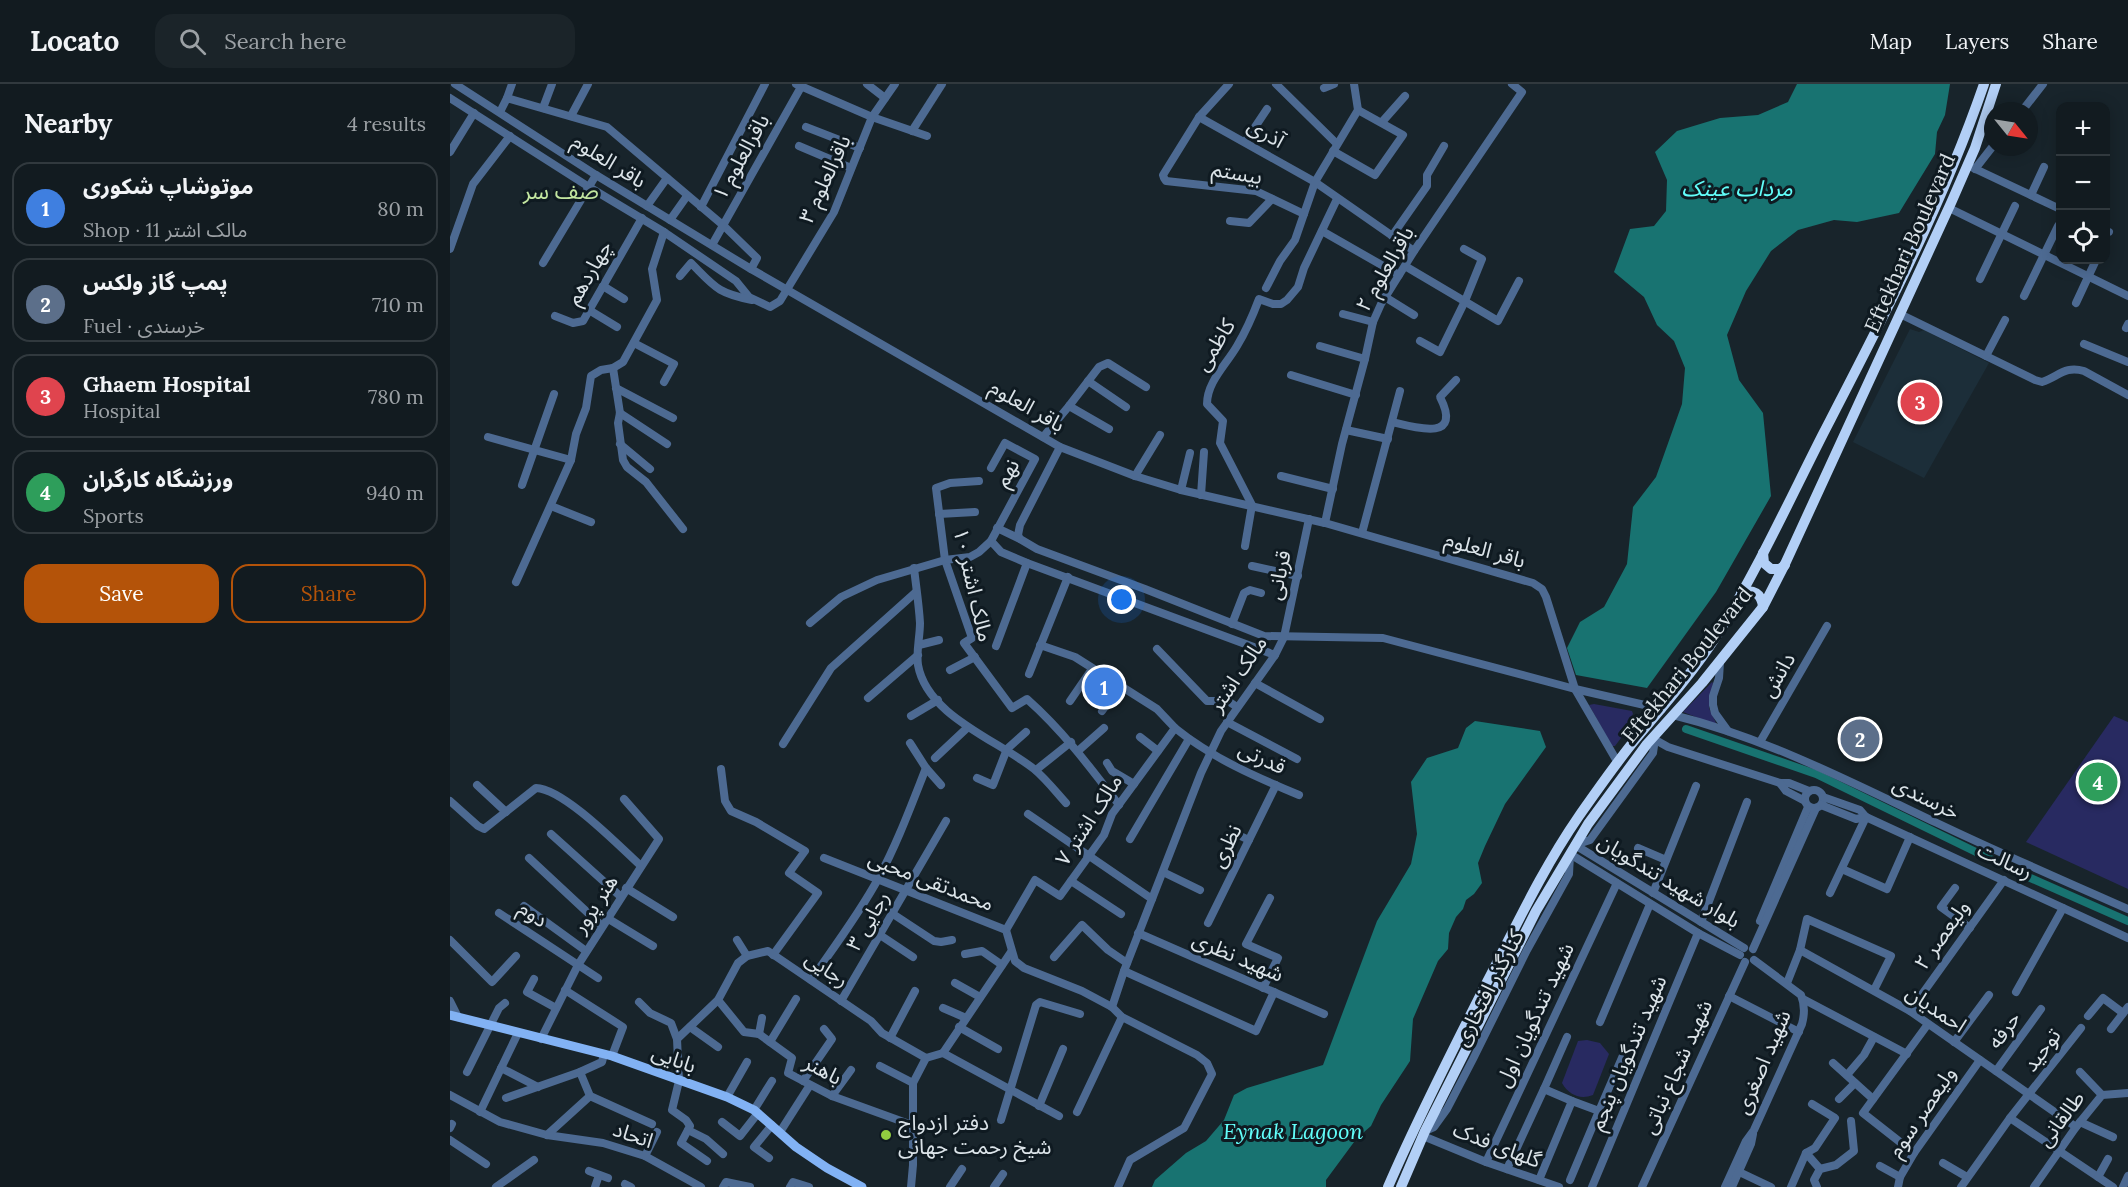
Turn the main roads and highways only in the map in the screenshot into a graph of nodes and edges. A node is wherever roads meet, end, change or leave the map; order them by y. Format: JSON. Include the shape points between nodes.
{"nodes":[{"id":1,"x":1984,"y":84,"type":"edge"},
{"id":2,"x":1996,"y":84,"type":"edge"},
{"id":3,"x":1763,"y":553,"type":"junction"},
{"id":4,"x":1785,"y":564,"type":"junction"},
{"id":5,"x":1741,"y":593,"type":"junction"},
{"id":6,"x":1763,"y":607,"type":"junction"},
{"id":7,"x":1668,"y":712,"type":"junction"},
{"id":8,"x":454,"y":1016,"type":"edge"},
{"id":9,"x":856,"y":1186,"type":"edge"},
{"id":10,"x":1388,"y":1187,"type":"edge"},
{"id":11,"x":1401,"y":1187,"type":"edge"}],
"edges":[{"from":1,"to":3,"type":"highway","name":"Eftekhari Boulevard","via":[[1938,203],[1874,338]]},
{"from":2,"to":4,"type":"highway","name":"Eftekhari Boulevard","via":[[1971,167]]},
{"from":3,"to":4,"type":"highway","via":[[1764,563],[1771,569],[1780,569]]},
{"from":3,"to":5,"type":"highway","name":"Eftekhari Boulevard"},
{"from":4,"to":6,"type":"highway","name":"Eftekhari Boulevard"},
{"from":5,"to":6,"type":"highway","via":[[1755,592]]},
{"from":5,"to":7,"type":"highway","name":"Eftekhari Boulevard"},
{"from":6,"to":7,"type":"highway","name":"Eftekhari Boulevard","via":[[1720,662]]},
{"from":7,"to":10,"type":"highway","name":"Eftekhari Boulevard","via":[[1638,737],[1618,763],[1578,818],[1526,906]]},
{"from":7,"to":11,"type":"highway","name":"Eftekhari Boulevard","via":[[1588,824],[1536,911],[1424,1133]]},
{"from":8,"to":9,"type":"main road","name":"بابایی","via":[[608,1055],[727,1097],[756,1111],[796,1147]]}]}
